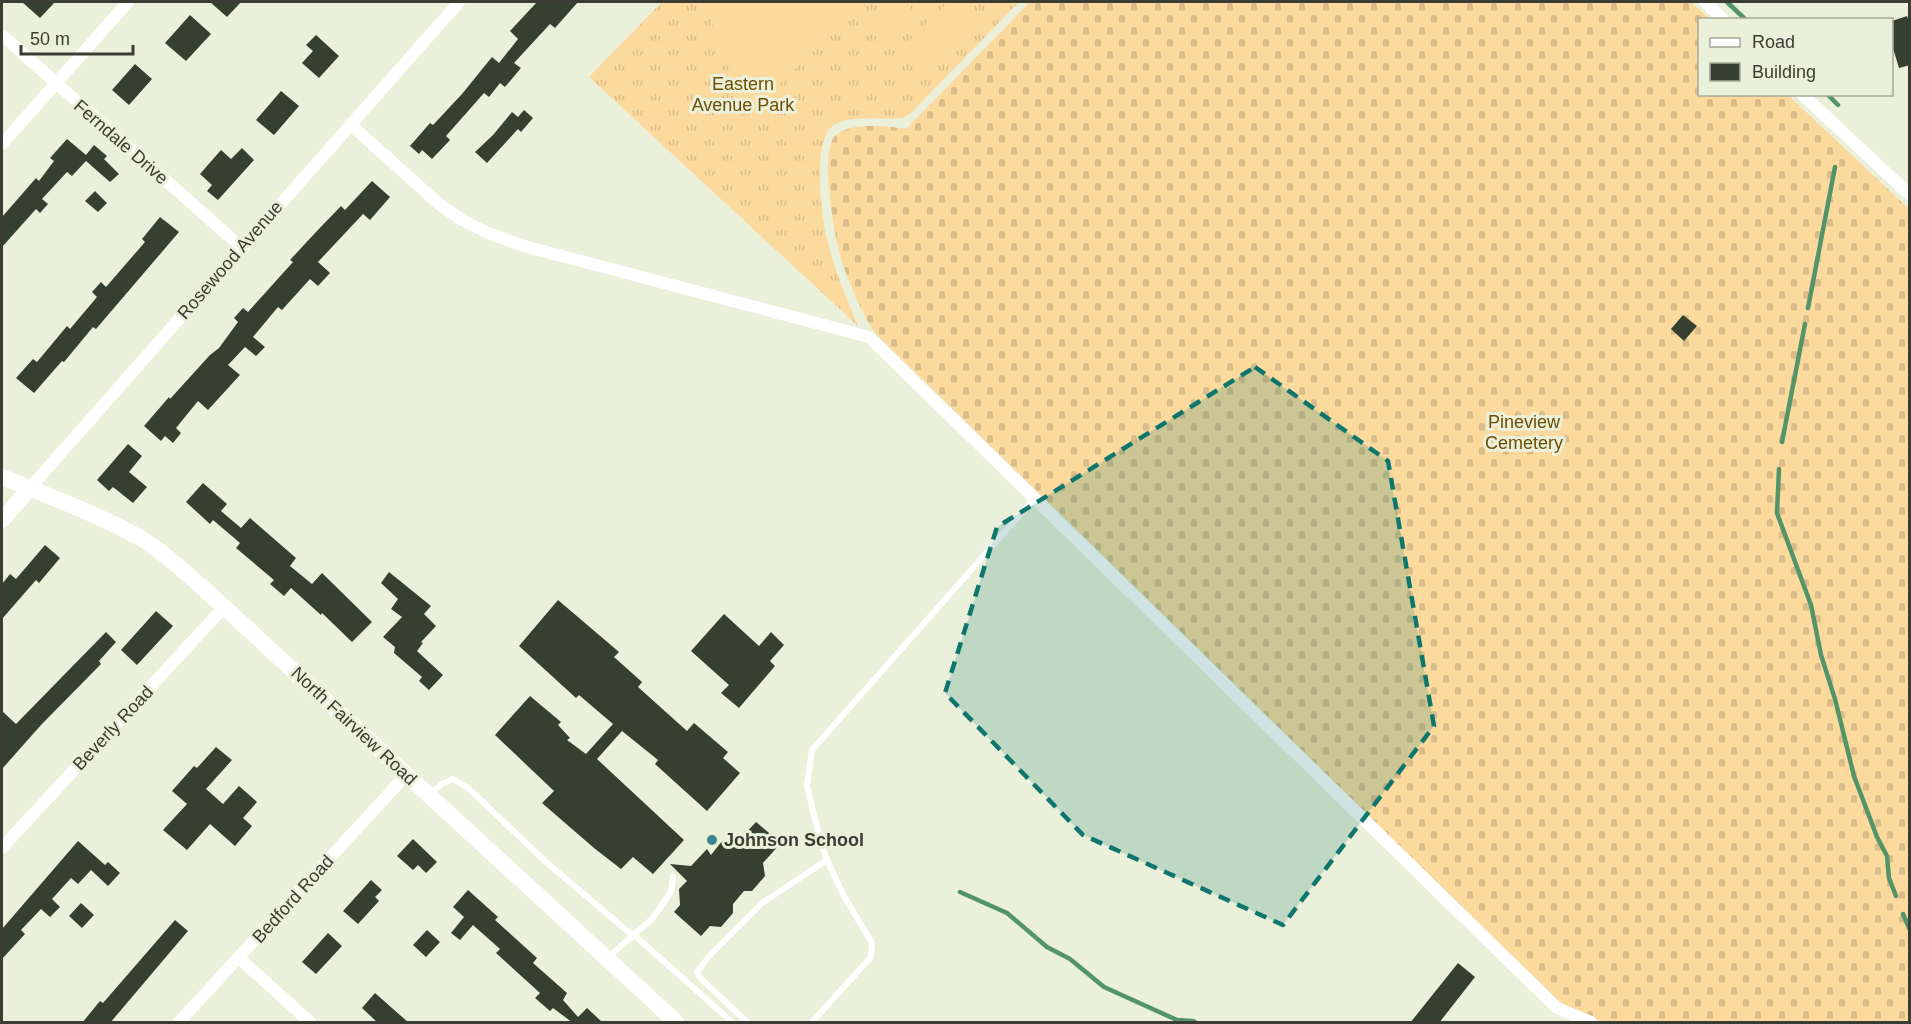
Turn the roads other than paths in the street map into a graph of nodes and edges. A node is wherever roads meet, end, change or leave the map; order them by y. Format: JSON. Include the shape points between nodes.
{"nodes":[{"id":1,"x":128,"y":2,"type":"edge"},
{"id":2,"x":459,"y":2,"type":"edge"},
{"id":3,"x":1706,"y":2,"type":"edge"},
{"id":4,"x":1722,"y":18,"type":"edge"},
{"id":5,"x":2,"y":35,"type":"edge"},
{"id":6,"x":55,"y":84,"type":"junction"},
{"id":7,"x":1804,"y":96,"type":"edge"},
{"id":8,"x":350,"y":124,"type":"junction"},
{"id":9,"x":2,"y":144,"type":"edge"},
{"id":10,"x":1910,"y":195,"type":"edge"},
{"id":11,"x":240,"y":247,"type":"junction"},
{"id":12,"x":2,"y":477,"type":"edge"},
{"id":13,"x":30,"y":489,"type":"junction"},
{"id":14,"x":1034,"y":498,"type":"junction"},
{"id":15,"x":2,"y":520,"type":"edge"},
{"id":16,"x":225,"y":607,"type":"junction"},
{"id":17,"x":407,"y":774,"type":"junction"},
{"id":18,"x":429,"y":795,"type":"junction"},
{"id":19,"x":2,"y":848,"type":"edge"},
{"id":20,"x":826,"y":860,"type":"junction"},
{"id":21,"x":673,"y":877,"type":"dead end"},
{"id":22,"x":632,"y":934,"type":"junction"},
{"id":23,"x":239,"y":958,"type":"junction"},
{"id":24,"x":606,"y":959,"type":"junction"},
{"id":25,"x":179,"y":1023,"type":"edge"},
{"id":26,"x":310,"y":1023,"type":"edge"},
{"id":27,"x":676,"y":1023,"type":"edge"},
{"id":28,"x":732,"y":1023,"type":"edge"},
{"id":29,"x":747,"y":1023,"type":"edge"},
{"id":30,"x":812,"y":1023,"type":"edge"},
{"id":31,"x":1591,"y":1023,"type":"edge"}],
"edges":[{"from":1,"to":6,"type":"street"},
{"from":2,"to":8,"type":"street","name":"Rosewood Avenue"},
{"from":3,"to":4,"type":"street"},
{"from":5,"to":6,"type":"street","name":"Ferndale Drive"},
{"from":6,"to":9,"type":"street"},
{"from":6,"to":11,"type":"street","name":"Ferndale Drive"},
{"from":7,"to":10,"type":"street"},
{"from":8,"to":11,"type":"street","name":"Rosewood Avenue"},
{"from":8,"to":14,"type":"street","via":[[440,205],[488,233],[524,246],[868,337]]},
{"from":11,"to":13,"type":"street","name":"Rosewood Avenue"},
{"from":12,"to":13,"type":"main road","name":"North Fairview Road"},
{"from":13,"to":15,"type":"main road","name":"Rosewood Avenue"},
{"from":13,"to":16,"type":"main road","name":"North Fairview Road","via":[[141,539]]},
{"from":14,"to":20,"type":"lane","via":[[813,750],[807,786]]},
{"from":14,"to":31,"type":"street","via":[[1557,1008]]},
{"from":16,"to":17,"type":"main road","name":"North Fairview Road"},
{"from":16,"to":19,"type":"street","name":"Beverly Road"},
{"from":17,"to":18,"type":"main road","name":"North Fairview Road"},
{"from":17,"to":23,"type":"street","name":"Bedford Road"},
{"from":18,"to":22,"type":"lane","via":[[453,779],[468,788]]},
{"from":18,"to":24,"type":"main road","name":"North Fairview Road"},
{"from":20,"to":29,"type":"lane","via":[[762,903],[697,972]]},
{"from":20,"to":30,"type":"lane","via":[[872,943],[871,957]]},
{"from":21,"to":22,"type":"lane","via":[[671,892],[652,918]]},
{"from":22,"to":24,"type":"lane"},
{"from":22,"to":28,"type":"lane"},
{"from":23,"to":25,"type":"street","name":"Bedford Road"},
{"from":23,"to":26,"type":"street"},
{"from":24,"to":27,"type":"main road","name":"North Fairview Road"}]}
